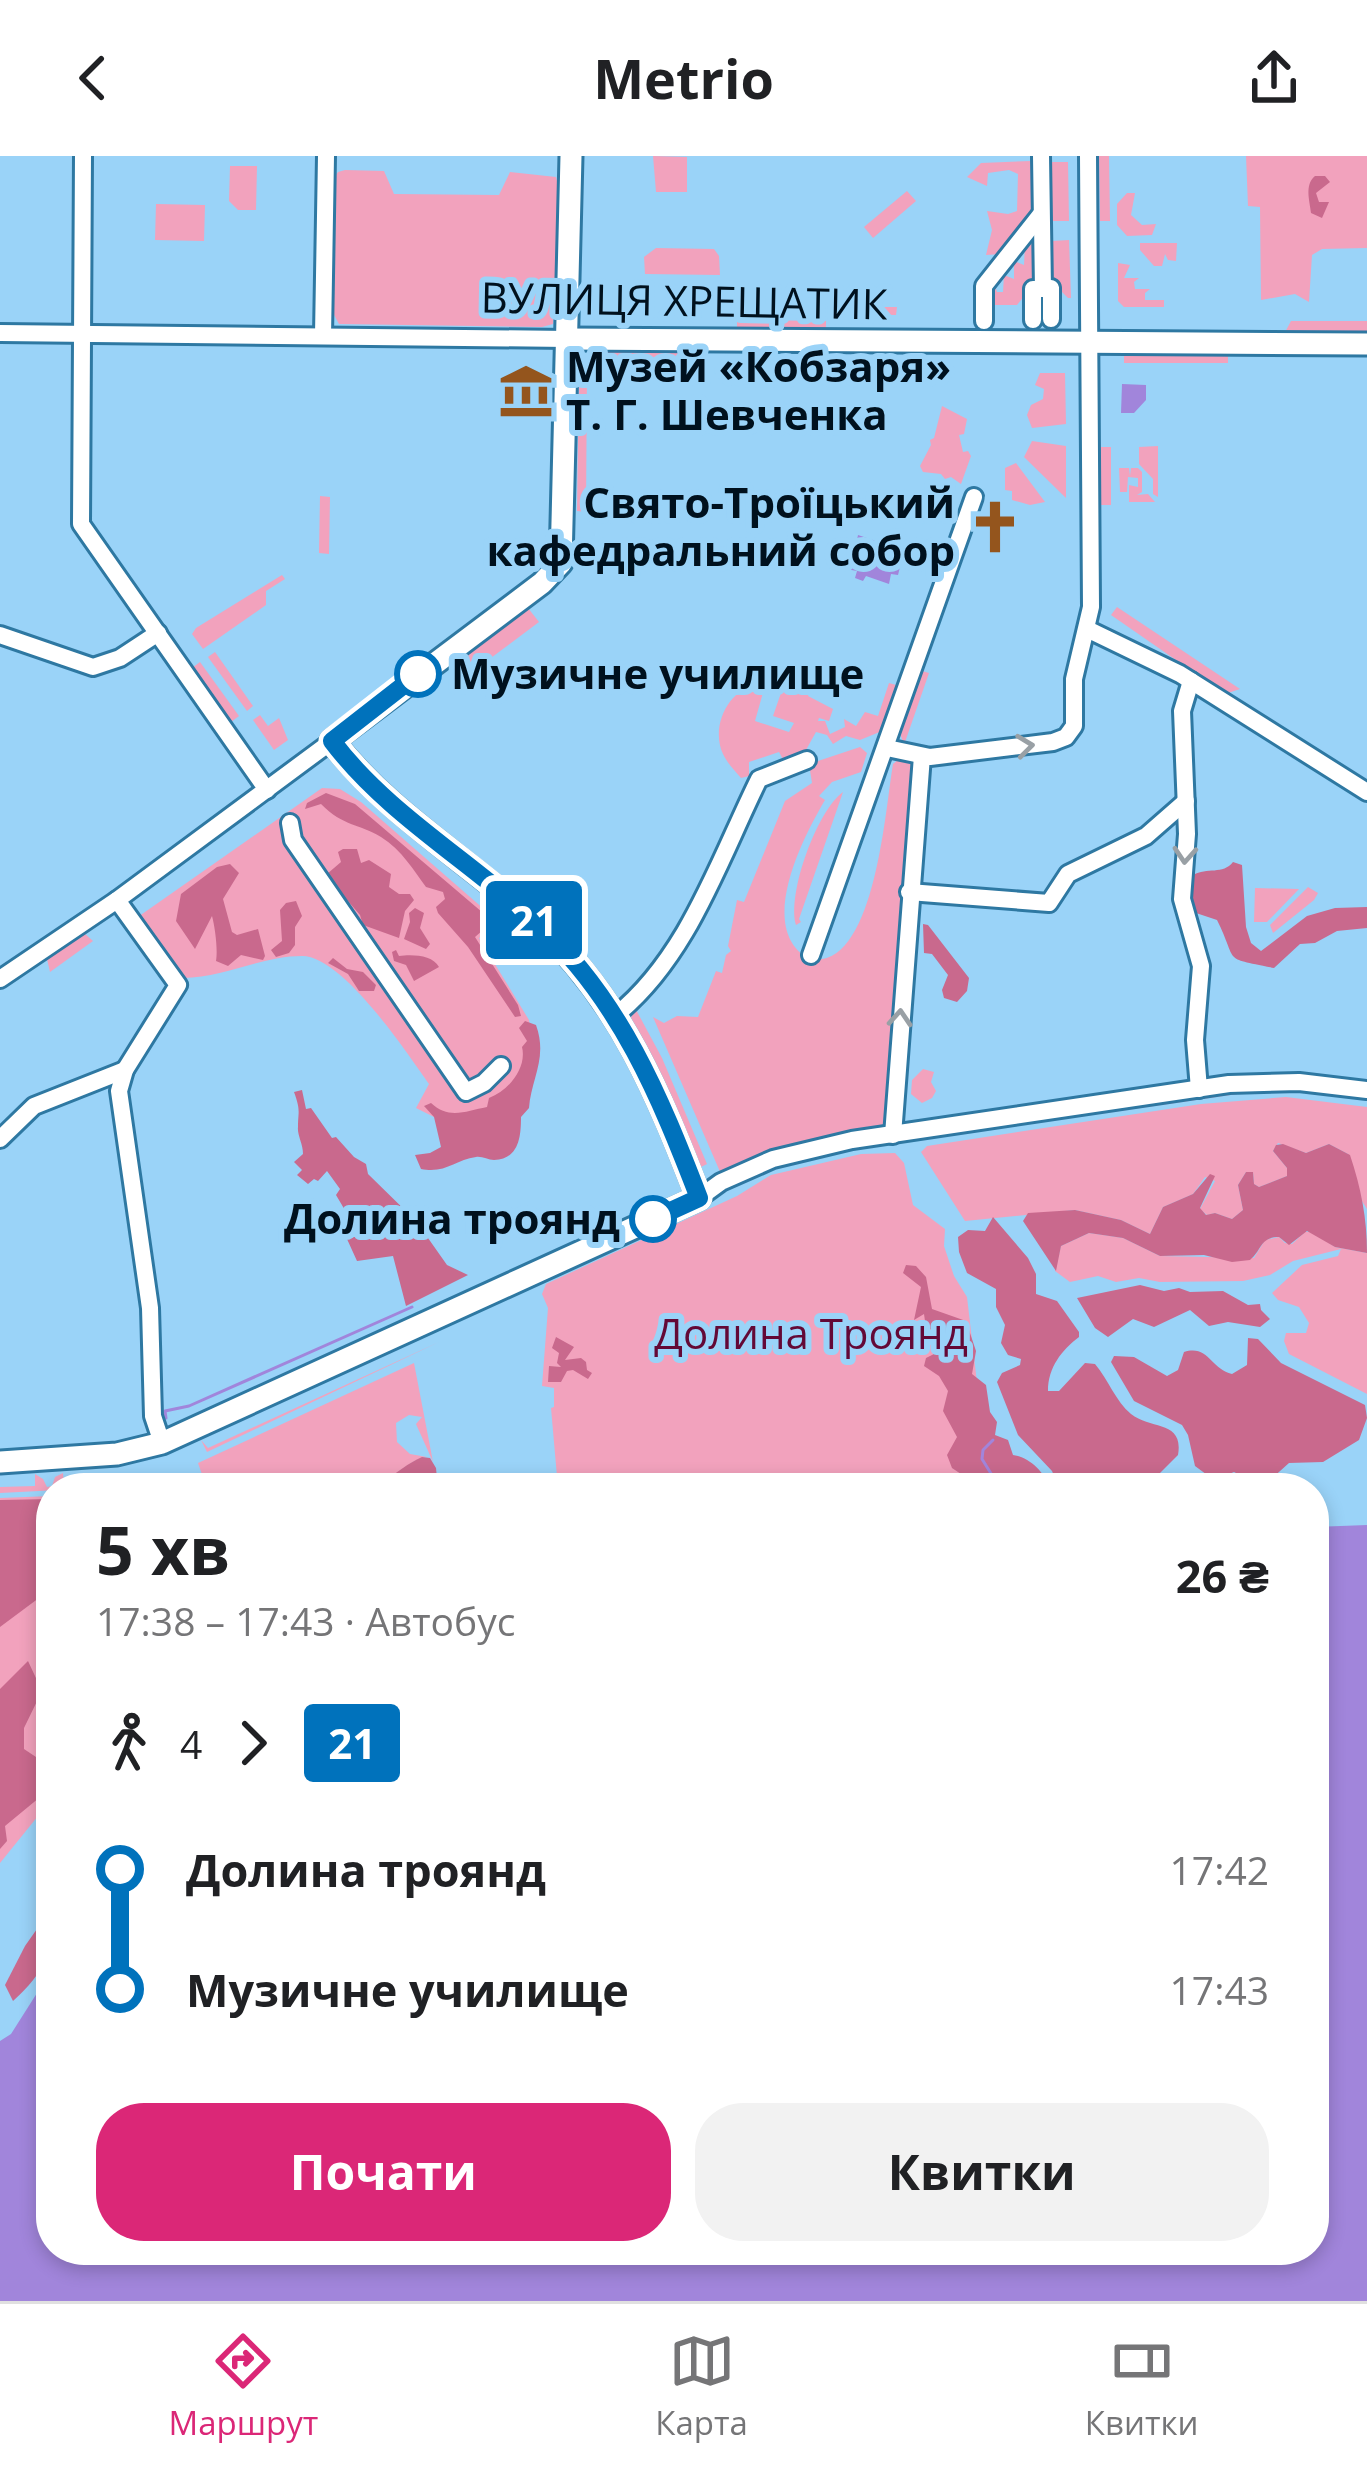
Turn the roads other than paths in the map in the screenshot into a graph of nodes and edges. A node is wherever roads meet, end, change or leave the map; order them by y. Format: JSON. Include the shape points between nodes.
{"nodes":[{"id":1,"x":83,"y":156,"type":"edge"},
{"id":2,"x":326,"y":156,"type":"edge"},
{"id":3,"x":571,"y":156,"type":"edge"},
{"id":4,"x":1041,"y":156,"type":"edge"},
{"id":5,"x":1088,"y":156,"type":"edge"},
{"id":6,"x":1041,"y":214,"type":"junction"},
{"id":7,"x":1042,"y":319,"type":"dead end"},
{"id":8,"x":984,"y":321,"type":"dead end"},
{"id":9,"x":0,"y":333,"type":"edge"},
{"id":10,"x":82,"y":334,"type":"junction"},
{"id":11,"x":323,"y":336,"type":"junction"},
{"id":12,"x":568,"y":339,"type":"junction"},
{"id":13,"x":1367,"y":344,"type":"edge"},
{"id":14,"x":1090,"y":345,"type":"junction"},
{"id":15,"x":974,"y":496,"type":"dead end"},
{"id":16,"x":1087,"y":629,"type":"junction"},
{"id":17,"x":158,"y":632,"type":"junction"},
{"id":18,"x":0,"y":634,"type":"edge"},
{"id":19,"x":1188,"y":689,"type":"junction"},
{"id":20,"x":332,"y":741,"type":"junction"},
{"id":21,"x":887,"y":748,"type":"junction"},
{"id":22,"x":922,"y":756,"type":"junction"},
{"id":23,"x":807,"y":760,"type":"dead end"},
{"id":24,"x":267,"y":790,"type":"junction"},
{"id":25,"x":1367,"y":792,"type":"edge"},
{"id":26,"x":1186,"y":801,"type":"junction"},
{"id":27,"x":287,"y":818,"type":"dead end"},
{"id":28,"x":909,"y":892,"type":"junction"},
{"id":29,"x":117,"y":900,"type":"junction"},
{"id":30,"x":811,"y":955,"type":"dead end"},
{"id":31,"x":0,"y":980,"type":"edge"},
{"id":32,"x":616,"y":1015,"type":"junction"},
{"id":33,"x":501,"y":1066,"type":"dead end"},
{"id":34,"x":125,"y":1070,"type":"junction"},
{"id":35,"x":1199,"y":1088,"type":"junction"},
{"id":36,"x":1367,"y":1090,"type":"edge"},
{"id":37,"x":893,"y":1135,"type":"junction"},
{"id":38,"x":0,"y":1139,"type":"edge"},
{"id":39,"x":699,"y":1198,"type":"junction"},
{"id":40,"x":162,"y":1443,"type":"junction"},
{"id":41,"x":0,"y":1462,"type":"edge"}],
"edges":[{"from":1,"to":10,"type":"street"},
{"from":2,"to":11,"type":"street"},
{"from":3,"to":12,"type":"main road"},
{"from":4,"to":6,"type":"street"},
{"from":5,"to":14,"type":"street"},
{"from":6,"to":7,"type":"street","via":[[1042,289],[1051,288]]},
{"from":6,"to":8,"type":"street","via":[[984,286]]},
{"from":9,"to":10,"type":"street","name":"ВУЛИЦЯ ХРЕЩАТИК"},
{"from":10,"to":11,"type":"street","name":"ВУЛИЦЯ ХРЕЩАТИК"},
{"from":10,"to":17,"type":"street","via":[[81,524]]},
{"from":11,"to":12,"type":"street","name":"ВУЛИЦЯ ХРЕЩАТИК"},
{"from":12,"to":14,"type":"main road","name":"ВУЛИЦЯ ХРЕЩАТИК"},
{"from":12,"to":20,"type":"main road","via":[[561,563]]},
{"from":13,"to":14,"type":"main road","name":"ВУЛИЦЯ ХРЕЩАТИК"},
{"from":14,"to":16,"type":"street"},
{"from":15,"to":21,"type":"street"},
{"from":16,"to":19,"type":"street"},
{"from":22,"to":16,"type":"street","one_way":true,"via":[[1066,737]]},
{"from":17,"to":18,"type":"street","via":[[93,667]]},
{"from":17,"to":24,"type":"street"},
{"from":19,"to":25,"type":"street"},
{"from":19,"to":26,"type":"street"},
{"from":20,"to":24,"type":"street"},
{"from":20,"to":32,"type":"main road","via":[[375,788],[542,927]]},
{"from":21,"to":22,"type":"street"},
{"from":21,"to":30,"type":"street"},
{"from":22,"to":28,"type":"street"},
{"from":23,"to":32,"type":"street","via":[[759,779],[681,939]]},
{"from":24,"to":29,"type":"street"},
{"from":26,"to":28,"type":"street","via":[[1146,836],[1072,870],[1048,903]]},
{"from":26,"to":35,"type":"street","one_way":true,"via":[[1183,907],[1201,966]]},
{"from":27,"to":33,"type":"street","via":[[292,840],[466,1092]]},
{"from":37,"to":28,"type":"street","one_way":true},
{"from":29,"to":31,"type":"street"},
{"from":29,"to":34,"type":"street","via":[[178,985]]},
{"from":32,"to":39,"type":"main road"},
{"from":34,"to":38,"type":"street","via":[[34,1106]]},
{"from":34,"to":40,"type":"street","via":[[120,1105]]},
{"from":35,"to":36,"type":"street","via":[[1276,1082]]},
{"from":35,"to":37,"type":"street"},
{"from":37,"to":39,"type":"street","via":[[773,1159]]},
{"from":39,"to":40,"type":"main road"},
{"from":40,"to":41,"type":"main road"}]}
